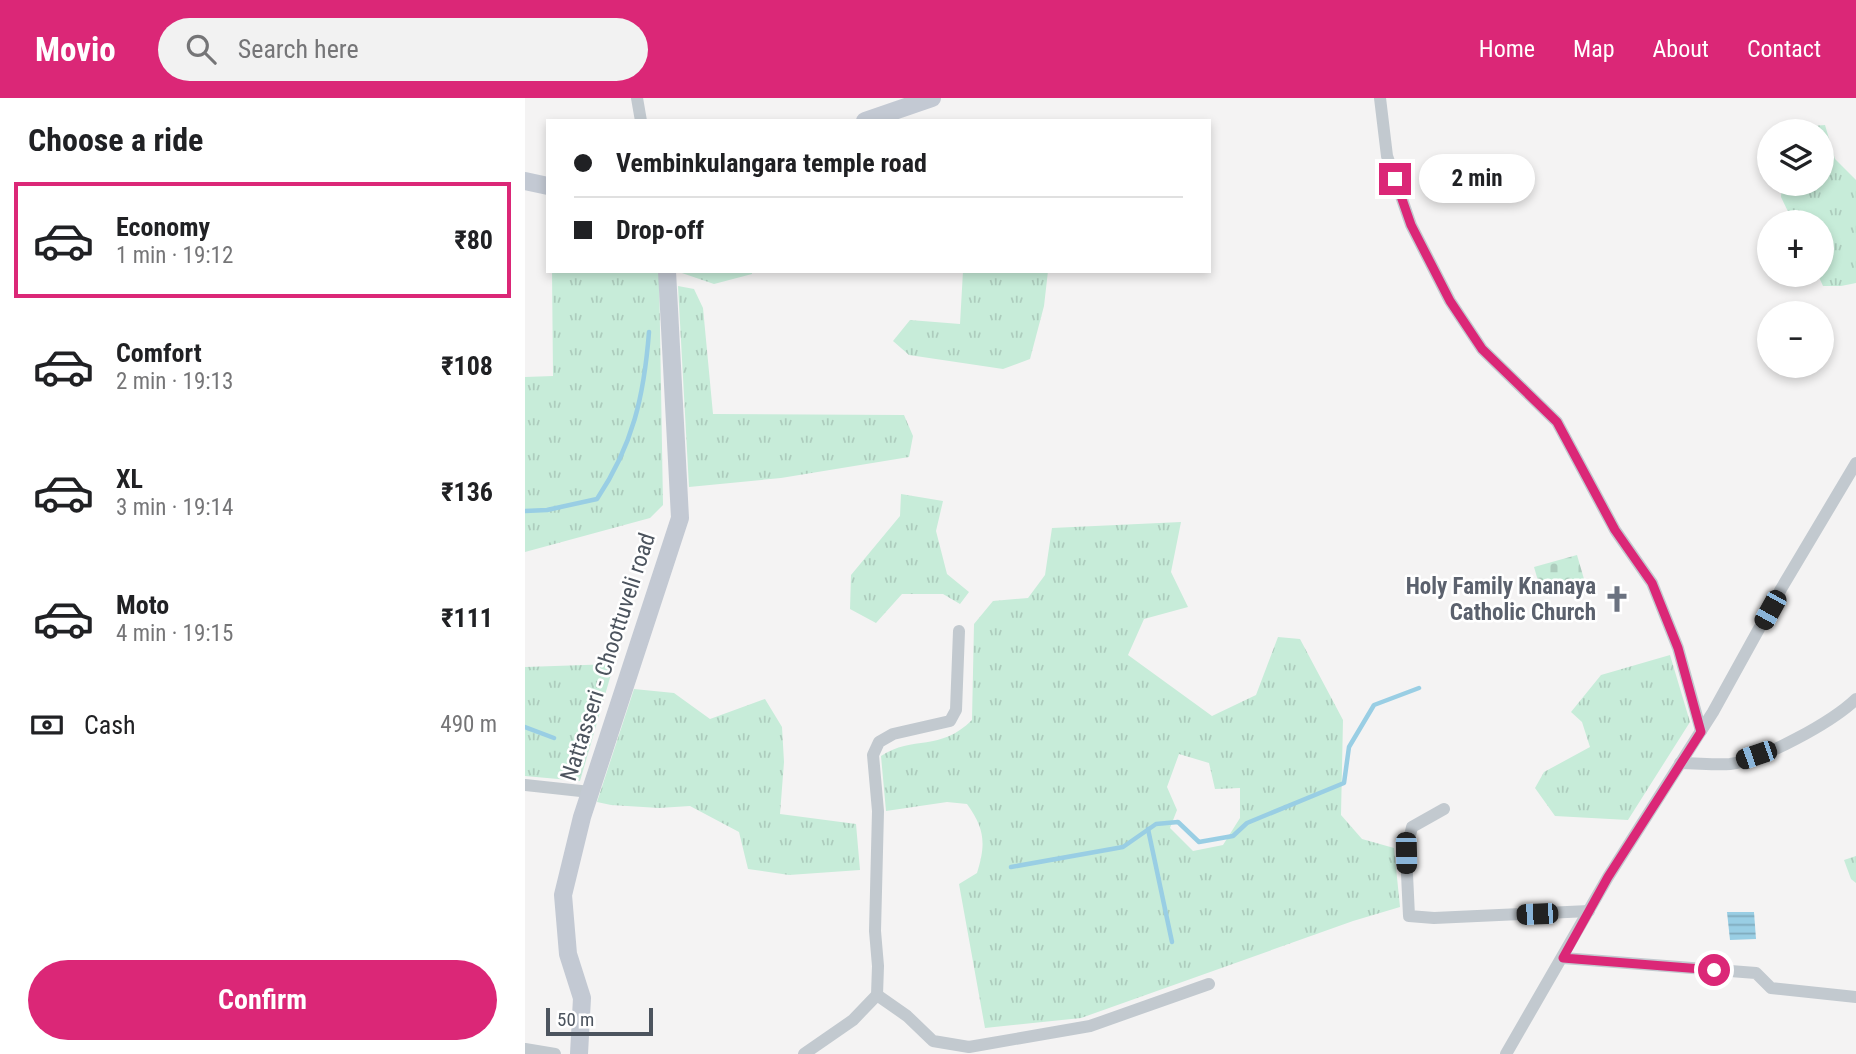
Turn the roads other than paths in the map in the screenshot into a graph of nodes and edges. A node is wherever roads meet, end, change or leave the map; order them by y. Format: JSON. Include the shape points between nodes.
{"nodes":[{"id":1,"x":637,"y":98,"type":"edge"},
{"id":2,"x":932,"y":98,"type":"edge"},
{"id":3,"x":1380,"y":98,"type":"edge"},
{"id":4,"x":885,"y":105,"type":"edge"},
{"id":5,"x":641,"y":119,"type":"edge"},
{"id":6,"x":868,"y":119,"type":"edge"},
{"id":7,"x":525,"y":181,"type":"edge"},
{"id":8,"x":546,"y":186,"type":"edge"},
{"id":9,"x":667,"y":273,"type":"edge"},
{"id":10,"x":1856,"y":463,"type":"edge"},
{"id":11,"x":959,"y":631,"type":"dead end"},
{"id":12,"x":1856,"y":699,"type":"edge"},
{"id":13,"x":1701,"y":732,"type":"junction"},
{"id":14,"x":1680,"y":763,"type":"junction"},
{"id":15,"x":525,"y":785,"type":"edge"},
{"id":16,"x":590,"y":792,"type":"junction"},
{"id":17,"x":1444,"y":809,"type":"dead end"},
{"id":18,"x":1589,"y":911,"type":"junction"},
{"id":19,"x":1563,"y":958,"type":"junction"},
{"id":20,"x":1209,"y":985,"type":"dead end"},
{"id":21,"x":877,"y":995,"type":"junction"},
{"id":22,"x":1856,"y":997,"type":"edge"},
{"id":23,"x":525,"y":1049,"type":"edge"},
{"id":24,"x":555,"y":1054,"type":"edge"},
{"id":25,"x":579,"y":1054,"type":"edge"},
{"id":26,"x":804,"y":1054,"type":"edge"},
{"id":27,"x":1506,"y":1054,"type":"edge"}],
"edges":[{"from":1,"to":5,"type":"street"},
{"from":2,"to":4,"type":"main road"},
{"from":3,"to":13,"type":"street","via":[[1388,156],[1416,236],[1482,349],[1557,422],[1615,530],[1652,583],[1678,648]]},
{"from":4,"to":6,"type":"main road"},
{"from":7,"to":8,"type":"main road"},
{"from":9,"to":16,"type":"main road","name":"Nattasseri - Choottuveli road","via":[[680,518]]},
{"from":10,"to":13,"type":"street"},
{"from":11,"to":21,"type":"street","via":[[956,710],[950,721],[893,734],[879,741],[873,755],[878,811]]},
{"from":12,"to":14,"type":"street","via":[[1843,712],[1781,747],[1732,764]]},
{"from":13,"to":14,"type":"street"},
{"from":14,"to":18,"type":"street"},
{"from":15,"to":16,"type":"street"},
{"from":16,"to":25,"type":"main road","name":"Nattasseri - Choottuveli road","via":[[563,895],[568,954],[582,998]]},
{"from":17,"to":18,"type":"street","via":[[1412,827],[1406,853],[1409,916]]},
{"from":18,"to":19,"type":"street"},
{"from":19,"to":22,"type":"street","via":[[1756,973],[1771,988]]},
{"from":19,"to":27,"type":"street"},
{"from":20,"to":21,"type":"street","via":[[1090,1026],[969,1047],[933,1041]]},
{"from":21,"to":26,"type":"street","via":[[853,1020]]},
{"from":23,"to":24,"type":"street"}]}
